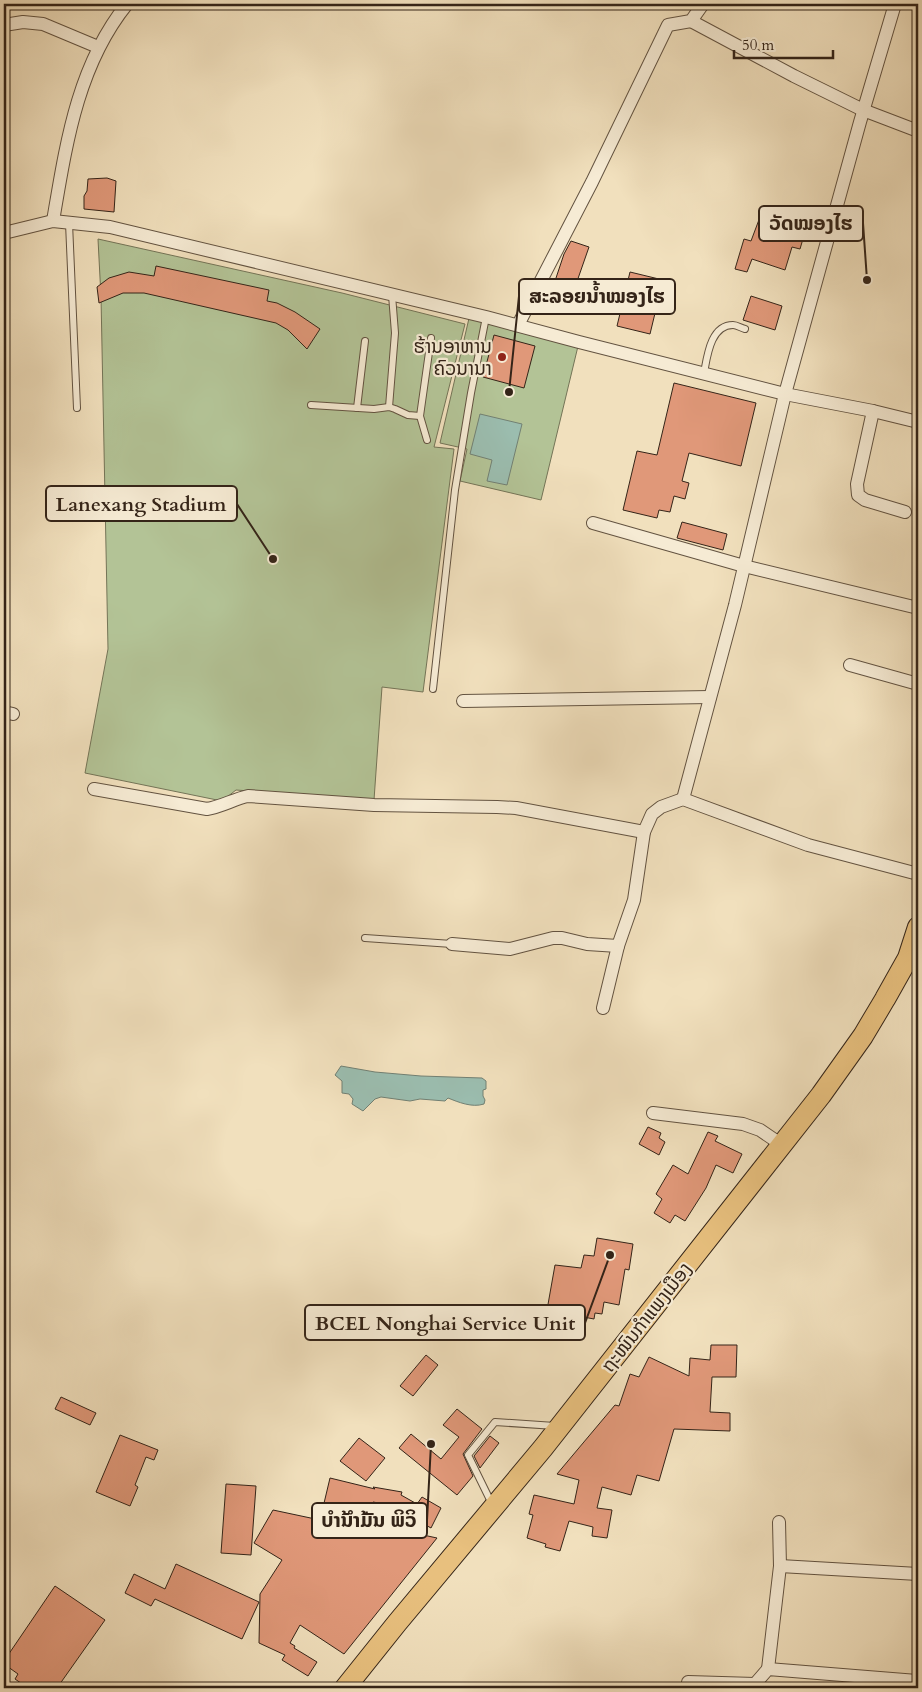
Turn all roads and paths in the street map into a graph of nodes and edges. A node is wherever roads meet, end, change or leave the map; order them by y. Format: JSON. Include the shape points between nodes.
{"nodes":[{"id":1,"x":127,"y":4,"type":"edge"},
{"id":2,"x":702,"y":4,"type":"edge"},
{"id":3,"x":895,"y":4,"type":"edge"},
{"id":4,"x":691,"y":21,"type":"junction"},
{"id":5,"x":4,"y":25,"type":"edge"},
{"id":6,"x":98,"y":47,"type":"junction"},
{"id":7,"x":863,"y":110,"type":"junction"},
{"id":8,"x":918,"y":131,"type":"edge"},
{"id":9,"x":53,"y":221,"type":"junction"},
{"id":10,"x":69,"y":223,"type":"junction"},
{"id":11,"x":4,"y":233,"type":"edge"},
{"id":12,"x":392,"y":295,"type":"junction"},
{"id":13,"x":486,"y":317,"type":"junction"},
{"id":14,"x":518,"y":325,"type":"junction"},
{"id":15,"x":745,"y":329,"type":"dead end"},
{"id":16,"x":431,"y":338,"type":"dead end"},
{"id":17,"x":365,"y":341,"type":"dead end"},
{"id":18,"x":704,"y":374,"type":"junction"},
{"id":19,"x":785,"y":394,"type":"junction"},
{"id":20,"x":311,"y":405,"type":"dead end"},
{"id":21,"x":388,"y":407,"type":"junction"},
{"id":22,"x":77,"y":408,"type":"dead end"},
{"id":23,"x":357,"y":408,"type":"junction"},
{"id":24,"x":874,"y":411,"type":"junction"},
{"id":25,"x":420,"y":416,"type":"junction"},
{"id":26,"x":918,"y":422,"type":"edge"},
{"id":27,"x":426,"y":440,"type":"dead end"},
{"id":28,"x":905,"y":512,"type":"dead end"},
{"id":29,"x":593,"y":523,"type":"dead end"},
{"id":30,"x":744,"y":566,"type":"junction"},
{"id":31,"x":918,"y":608,"type":"edge"},
{"id":32,"x":850,"y":665,"type":"dead end"},
{"id":33,"x":918,"y":684,"type":"edge"},
{"id":34,"x":433,"y":689,"type":"dead end"},
{"id":35,"x":710,"y":697,"type":"junction"},
{"id":36,"x":463,"y":701,"type":"dead end"},
{"id":37,"x":94,"y":789,"type":"dead end"},
{"id":38,"x":683,"y":798,"type":"junction"},
{"id":39,"x":644,"y":832,"type":"junction"},
{"id":40,"x":918,"y":874,"type":"edge"},
{"id":41,"x":918,"y":927,"type":"edge"},
{"id":42,"x":365,"y":938,"type":"dead end"},
{"id":43,"x":452,"y":944,"type":"joint"},
{"id":44,"x":618,"y":946,"type":"junction"},
{"id":45,"x":913,"y":963,"type":"edge"},
{"id":46,"x":602,"y":1008,"type":"dead end"},
{"id":47,"x":654,"y":1113,"type":"dead end"},
{"id":48,"x":782,"y":1145,"type":"junction"},
{"id":49,"x":560,"y":1427,"type":"junction"},
{"id":50,"x":494,"y":1508,"type":"junction"},
{"id":51,"x":780,"y":1522,"type":"dead end"},
{"id":52,"x":780,"y":1566,"type":"junction"},
{"id":53,"x":918,"y":1574,"type":"edge"},
{"id":54,"x":768,"y":1669,"type":"junction"},
{"id":55,"x":917,"y":1680,"type":"edge"},
{"id":56,"x":688,"y":1682,"type":"dead end"},
{"id":57,"x":755,"y":1686,"type":"edge"},
{"id":58,"x":346,"y":1688,"type":"edge"}],
"edges":[{"from":1,"to":6,"type":"street"},
{"from":2,"to":4,"type":"street"},
{"from":3,"to":7,"type":"street"},
{"from":4,"to":7,"type":"street"},
{"from":4,"to":14,"type":"street","via":[[668,25]]},
{"from":5,"to":6,"type":"street","via":[[23,22],[43,24]]},
{"from":6,"to":9,"type":"street","via":[[85,76],[74,116]]},
{"from":7,"to":8,"type":"street"},
{"from":7,"to":19,"type":"street"},
{"from":9,"to":10,"type":"street"},
{"from":9,"to":11,"type":"street"},
{"from":10,"to":12,"type":"street","via":[[110,227]]},
{"from":10,"to":22,"type":"lane"},
{"from":12,"to":13,"type":"street"},
{"from":12,"to":21,"type":"lane","via":[[395,333]]},
{"from":13,"to":14,"type":"street"},
{"from":13,"to":34,"type":"lane","via":[[455,490]]},
{"from":14,"to":18,"type":"street"},
{"from":15,"to":18,"type":"lane","via":[[733,325],[717,333],[710,344]]},
{"from":16,"to":25,"type":"lane"},
{"from":17,"to":23,"type":"lane"},
{"from":18,"to":19,"type":"street"},
{"from":19,"to":24,"type":"street"},
{"from":19,"to":30,"type":"street"},
{"from":20,"to":23,"type":"lane"},
{"from":21,"to":23,"type":"lane"},
{"from":21,"to":25,"type":"lane"},
{"from":24,"to":26,"type":"street"},
{"from":24,"to":28,"type":"street","via":[[857,484],[858,495]]},
{"from":25,"to":27,"type":"lane"},
{"from":29,"to":30,"type":"street"},
{"from":30,"to":31,"type":"street"},
{"from":30,"to":35,"type":"street"},
{"from":32,"to":33,"type":"street"},
{"from":35,"to":36,"type":"street"},
{"from":35,"to":38,"type":"street"},
{"from":37,"to":39,"type":"street","via":[[207,809],[248,796],[374,805],[516,808]]},
{"from":38,"to":39,"type":"street","via":[[652,814]]},
{"from":38,"to":40,"type":"street","via":[[808,845]]},
{"from":39,"to":44,"type":"street","via":[[634,900]]},
{"from":41,"to":45,"type":"main road","name":"ຖະໜົນກຳແພງເມືອງ"},
{"from":42,"to":43,"type":"lane"},
{"from":43,"to":44,"type":"street","via":[[510,949],[562,938]]},
{"from":44,"to":46,"type":"street"},
{"from":45,"to":48,"type":"main road","name":"ຖະໜົນກຳແພງເມືອງ","via":[[821,1096]]},
{"from":47,"to":48,"type":"street","via":[[743,1124],[760,1130]]},
{"from":48,"to":49,"type":"main road","name":"ຖະໜົນກຳແພງເມືອງ"},
{"from":49,"to":50,"type":"main road","name":"ຖະໜົນກຳແພງເມືອງ"},
{"from":49,"to":50,"type":"lane","via":[[495,1422],[468,1455]]},
{"from":50,"to":58,"type":"main road","name":"ຖະໜົນກຳແພງເມືອງ"},
{"from":51,"to":52,"type":"street"},
{"from":52,"to":53,"type":"street"},
{"from":52,"to":54,"type":"street"},
{"from":54,"to":55,"type":"street"},
{"from":54,"to":57,"type":"street"},
{"from":56,"to":57,"type":"street"}]}
